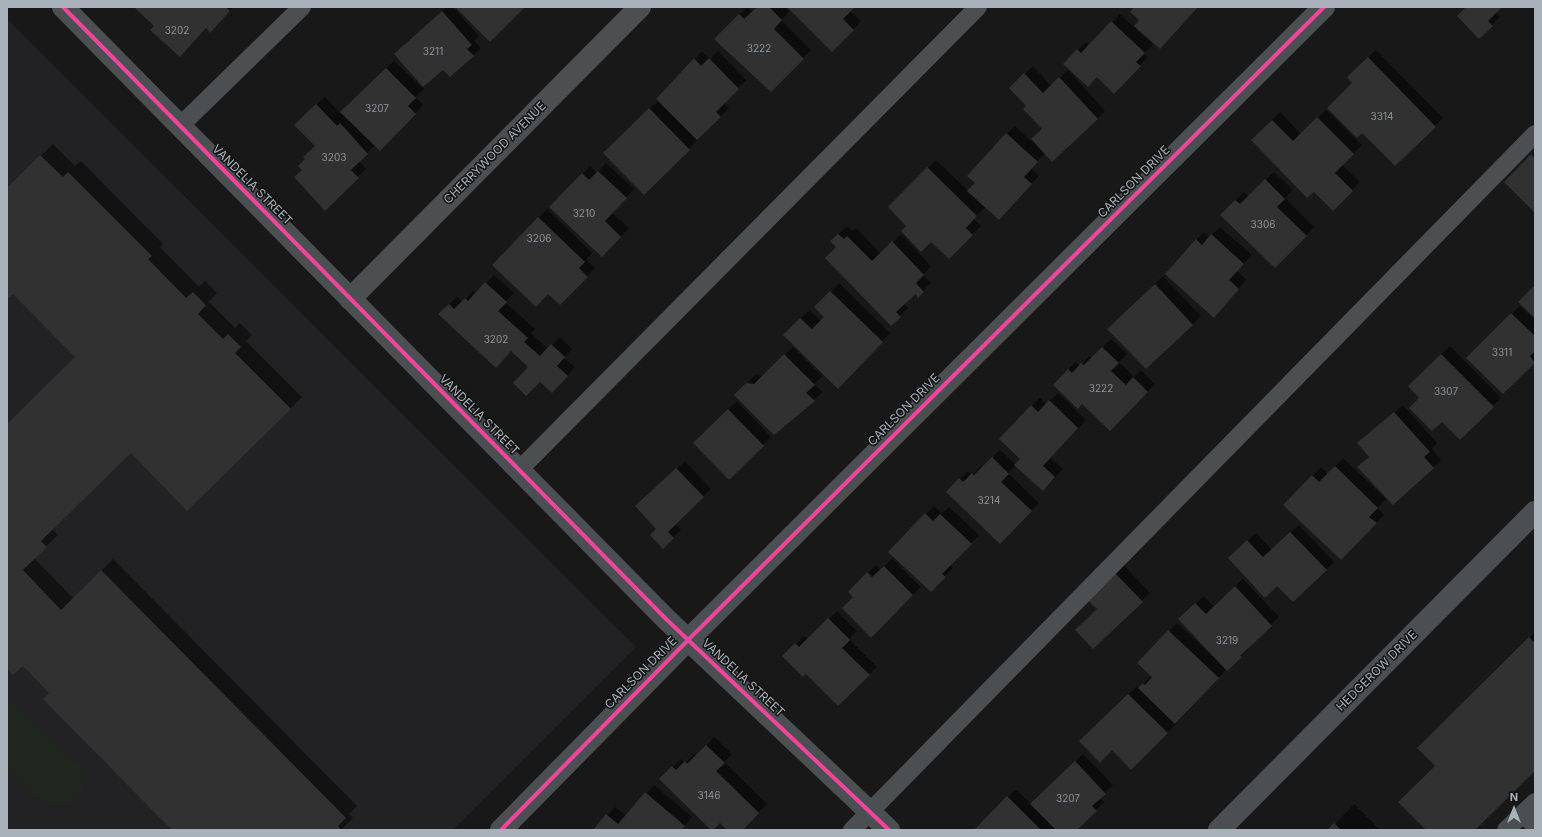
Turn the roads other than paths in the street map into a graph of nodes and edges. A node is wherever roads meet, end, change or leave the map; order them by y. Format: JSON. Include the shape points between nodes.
{"nodes":[{"id":1,"x":63,"y":7,"type":"edge"},
{"id":2,"x":302,"y":7,"type":"edge"},
{"id":3,"x":640,"y":7,"type":"edge"},
{"id":4,"x":978,"y":7,"type":"edge"},
{"id":5,"x":1324,"y":7,"type":"edge"},
{"id":6,"x":180,"y":126,"type":"junction"},
{"id":7,"x":1535,"y":134,"type":"edge"},
{"id":8,"x":350,"y":299,"type":"junction"},
{"id":9,"x":519,"y":470,"type":"junction"},
{"id":10,"x":1535,"y":512,"type":"edge"},
{"id":11,"x":688,"y":640,"type":"junction"},
{"id":12,"x":870,"y":812,"type":"junction"},
{"id":13,"x":1531,"y":814,"type":"edge"},
{"id":14,"x":501,"y":830,"type":"edge"},
{"id":15,"x":852,"y":830,"type":"edge"},
{"id":16,"x":889,"y":830,"type":"edge"},
{"id":17,"x":1218,"y":830,"type":"edge"},
{"id":18,"x":1506,"y":830,"type":"edge"}],
"edges":[{"from":1,"to":6,"type":"street","name":"VANDELIA STREET"},
{"from":2,"to":6,"type":"lane"},
{"from":3,"to":8,"type":"street","name":"CHERRYWOOD AVENUE"},
{"from":4,"to":9,"type":"lane"},
{"from":5,"to":11,"type":"street","name":"CARLSON DRIVE"},
{"from":6,"to":8,"type":"street","name":"VANDELIA STREET"},
{"from":7,"to":12,"type":"lane"},
{"from":8,"to":9,"type":"street","name":"VANDELIA STREET"},
{"from":9,"to":11,"type":"street","name":"VANDELIA STREET"},
{"from":10,"to":17,"type":"street","name":"HEDGEROW DRIVE"},
{"from":11,"to":12,"type":"street","name":"VANDELIA STREET"},
{"from":11,"to":14,"type":"street","name":"CARLSON DRIVE"},
{"from":12,"to":15,"type":"lane"},
{"from":12,"to":16,"type":"street","name":"VANDELIA STREET"},
{"from":13,"to":18,"type":"lane"}]}
